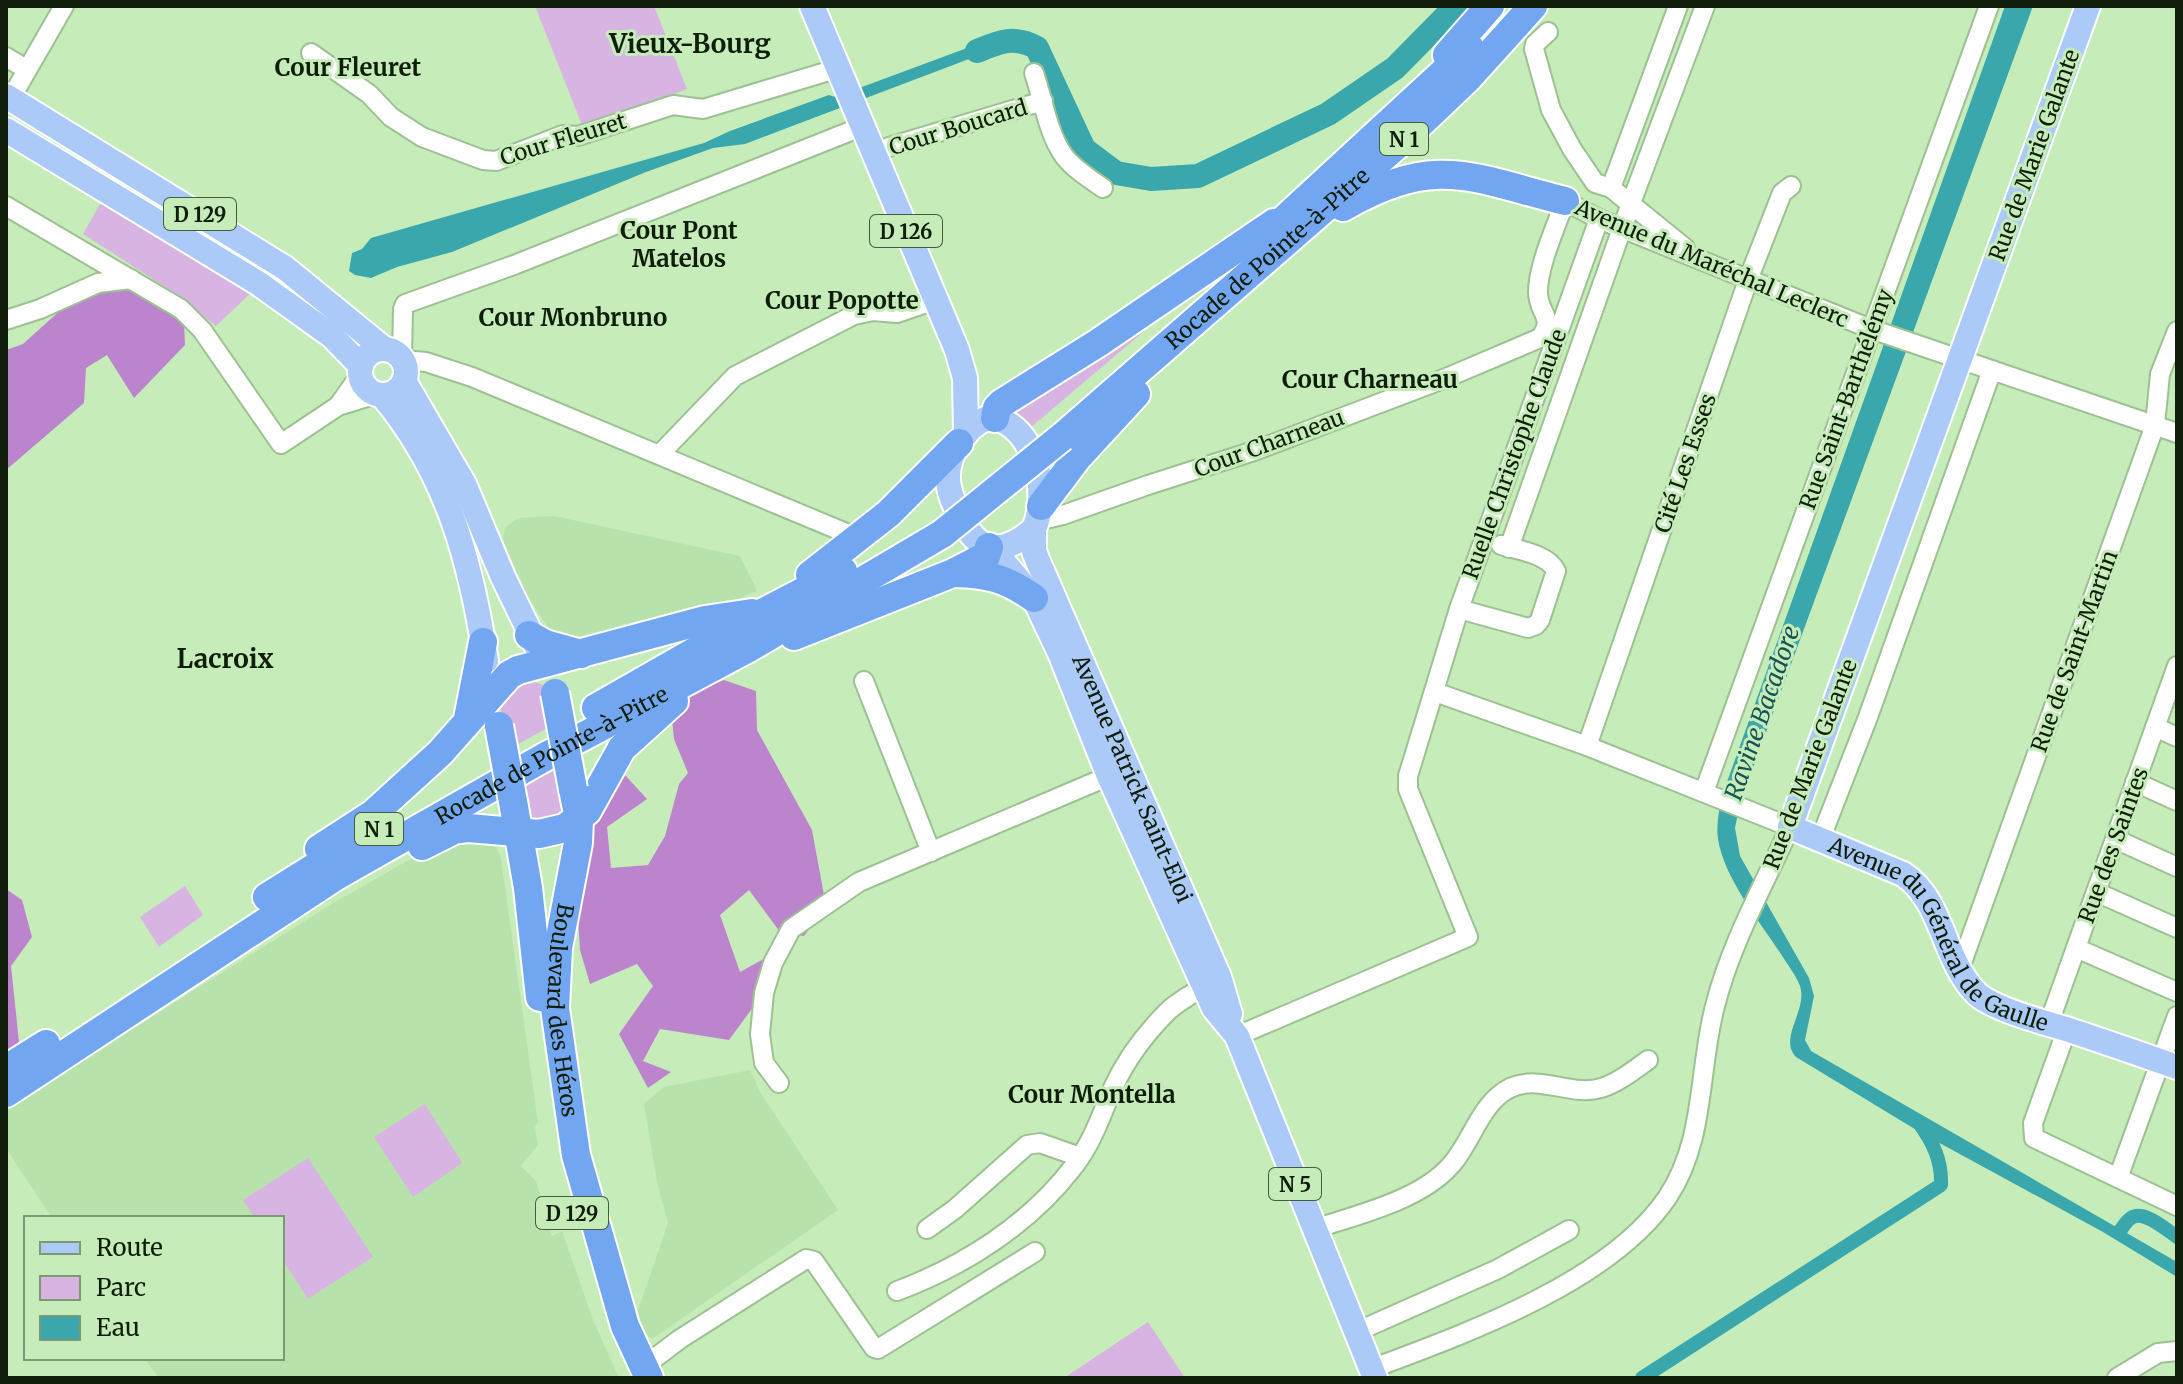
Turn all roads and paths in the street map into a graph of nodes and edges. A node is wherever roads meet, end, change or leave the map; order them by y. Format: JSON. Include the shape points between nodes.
{"nodes":[{"id":1,"x":64,"y":6,"type":"edge"},
{"id":2,"x":812,"y":6,"type":"edge"},
{"id":3,"x":1490,"y":6,"type":"edge"},
{"id":4,"x":1509,"y":6,"type":"edge"},
{"id":5,"x":1533,"y":6,"type":"edge"},
{"id":6,"x":1678,"y":6,"type":"edge"},
{"id":7,"x":1705,"y":6,"type":"edge"},
{"id":8,"x":1989,"y":6,"type":"edge"},
{"id":9,"x":2088,"y":6,"type":"edge"},
{"id":10,"x":1548,"y":32,"type":"dead end"},
{"id":11,"x":311,"y":53,"type":"dead end"},
{"id":12,"x":6,"y":57,"type":"edge"},
{"id":13,"x":26,"y":69,"type":"junction"},
{"id":14,"x":1034,"y":73,"type":"dead end"},
{"id":15,"x":842,"y":76,"type":"junction"},
{"id":16,"x":8,"y":97,"type":"edge"},
{"id":17,"x":1043,"y":101,"type":"junction"},
{"id":18,"x":859,"y":120,"type":"junction"},
{"id":19,"x":6,"y":130,"type":"edge"},
{"id":20,"x":1381,"y":130,"type":"junction"},
{"id":21,"x":872,"y":152,"type":"junction"},
{"id":22,"x":1603,"y":186,"type":"junction"},
{"id":23,"x":1791,"y":186,"type":"dead end"},
{"id":24,"x":1103,"y":188,"type":"dead end"},
{"id":25,"x":1565,"y":201,"type":"junction"},
{"id":26,"x":1631,"y":203,"type":"junction"},
{"id":27,"x":1346,"y":205,"type":"junction"},
{"id":28,"x":6,"y":206,"type":"edge"},
{"id":29,"x":1288,"y":214,"type":"junction"},
{"id":30,"x":1599,"y":219,"type":"junction"},
{"id":31,"x":1622,"y":227,"type":"junction"},
{"id":32,"x":1273,"y":254,"type":"junction"},
{"id":33,"x":1697,"y":257,"type":"junction"},
{"id":34,"x":131,"y":279,"type":"junction"},
{"id":35,"x":1748,"y":280,"type":"junction"},
{"id":36,"x":935,"y":300,"type":"junction"},
{"id":37,"x":6,"y":320,"type":"edge"},
{"id":38,"x":1202,"y":325,"type":"junction"},
{"id":39,"x":1876,"y":331,"type":"junction"},
{"id":40,"x":2177,"y":331,"type":"edge"},
{"id":41,"x":1959,"y":360,"type":"junction"},
{"id":42,"x":401,"y":361,"type":"junction"},
{"id":43,"x":360,"y":370,"type":"junction"},
{"id":44,"x":1992,"y":370,"type":"junction"},
{"id":45,"x":965,"y":378,"type":"junction"},
{"id":46,"x":380,"y":395,"type":"junction"},
{"id":47,"x":338,"y":406,"type":"junction"},
{"id":48,"x":993,"y":417,"type":"junction"},
{"id":49,"x":2155,"y":425,"type":"junction"},
{"id":50,"x":1057,"y":431,"type":"junction"},
{"id":51,"x":2177,"y":433,"type":"edge"},
{"id":52,"x":962,"y":438,"type":"junction"},
{"id":53,"x":660,"y":454,"type":"junction"},
{"id":54,"x":1037,"y":518,"type":"junction"},
{"id":55,"x":937,"y":527,"type":"junction"},
{"id":56,"x":846,"y":533,"type":"dead end"},
{"id":57,"x":1483,"y":540,"type":"junction"},
{"id":58,"x":993,"y":547,"type":"junction"},
{"id":59,"x":1509,"y":548,"type":"junction"},
{"id":60,"x":953,"y":573,"type":"junction"},
{"id":61,"x":803,"y":584,"type":"junction"},
{"id":62,"x":1034,"y":598,"type":"junction"},
{"id":63,"x":1459,"y":609,"type":"junction"},
{"id":64,"x":766,"y":611,"type":"junction"},
{"id":65,"x":735,"y":616,"type":"junction"},
{"id":66,"x":529,"y":635,"type":"junction"},
{"id":67,"x":483,"y":642,"type":"junction"},
{"id":68,"x":582,"y":654,"type":"junction"},
{"id":69,"x":738,"y":656,"type":"junction"},
{"id":70,"x":546,"y":665,"type":"junction"},
{"id":71,"x":2176,"y":673,"type":"edge"},
{"id":72,"x":864,"y":681,"type":"dead end"},
{"id":73,"x":1435,"y":692,"type":"junction"},
{"id":74,"x":493,"y":694,"type":"junction"},
{"id":75,"x":467,"y":724,"type":"junction"},
{"id":76,"x":2155,"y":727,"type":"junction"},
{"id":77,"x":2177,"y":737,"type":"edge"},
{"id":78,"x":1587,"y":746,"type":"junction"},
{"id":79,"x":1109,"y":776,"type":"junction"},
{"id":80,"x":2135,"y":782,"type":"junction"},
{"id":81,"x":1708,"y":793,"type":"junction"},
{"id":82,"x":2177,"y":801,"type":"edge"},
{"id":83,"x":579,"y":819,"type":"junction"},
{"id":84,"x":517,"y":820,"type":"junction"},
{"id":85,"x":1790,"y":827,"type":"junction"},
{"id":86,"x":2115,"y":839,"type":"junction"},
{"id":87,"x":1820,"y":840,"type":"junction"},
{"id":88,"x":931,"y":852,"type":"junction"},
{"id":89,"x":2177,"y":867,"type":"edge"},
{"id":90,"x":2096,"y":892,"type":"junction"},
{"id":91,"x":265,"y":910,"type":"junction"},
{"id":92,"x":2177,"y":928,"type":"edge"},
{"id":93,"x":2076,"y":948,"type":"junction"},
{"id":94,"x":1960,"y":968,"type":"junction"},
{"id":95,"x":1212,"y":982,"type":"junction"},
{"id":96,"x":2177,"y":992,"type":"edge"},
{"id":97,"x":2177,"y":1016,"type":"edge"},
{"id":98,"x":2058,"y":1026,"type":"junction"},
{"id":99,"x":1234,"y":1032,"type":"junction"},
{"id":100,"x":1648,"y":1060,"type":"dead end"},
{"id":101,"x":2169,"y":1064,"type":"edge"},
{"id":102,"x":6,"y":1069,"type":"edge"},
{"id":103,"x":779,"y":1083,"type":"dead end"},
{"id":104,"x":6,"y":1093,"type":"edge"},
{"id":105,"x":1080,"y":1157,"type":"junction"},
{"id":106,"x":2118,"y":1178,"type":"junction"},
{"id":107,"x":2177,"y":1206,"type":"edge"},
{"id":108,"x":927,"y":1229,"type":"dead end"},
{"id":109,"x":1314,"y":1229,"type":"junction"},
{"id":110,"x":1569,"y":1230,"type":"dead end"},
{"id":111,"x":1035,"y":1252,"type":"dead end"},
{"id":112,"x":897,"y":1291,"type":"dead end"},
{"id":113,"x":1356,"y":1332,"type":"junction"},
{"id":114,"x":2168,"y":1352,"type":"edge"},
{"id":115,"x":640,"y":1374,"type":"edge"},
{"id":116,"x":1373,"y":1374,"type":"edge"},
{"id":117,"x":2117,"y":1378,"type":"edge"}],
"edges":[{"from":1,"to":13,"type":"street"},
{"from":2,"to":15,"type":"main road","number":"D 126"},
{"from":3,"to":20,"type":"highway"},
{"from":4,"to":20,"type":"highway","name":"Rocade de Pointe-à-Pitre","number":"N 1"},
{"from":5,"to":32,"type":"highway","name":"Rocade de Pointe-à-Pitre","number":"N 1","via":[[1436,109]]},
{"from":6,"to":22,"type":"street"},
{"from":7,"to":26,"type":"street"},
{"from":8,"to":39,"type":"street","name":"Rue Saint-Barthélémy"},
{"from":9,"to":41,"type":"main road","name":"Rue de Marie Galante"},
{"from":10,"to":22,"type":"street","via":[[1534,49],[1551,110],[1572,149]]},
{"from":11,"to":15,"type":"street","name":"Cour Fleuret","via":[[422,137],[496,161],[563,135],[578,136],[673,105],[703,109]]},
{"from":12,"to":13,"type":"street"},
{"from":13,"to":16,"type":"street"},
{"from":14,"to":17,"type":"street"},
{"from":15,"to":18,"type":"main road","number":"D 126"},
{"from":16,"to":42,"type":"main road","name":"Boulevard des Héros","number":"D 129","via":[[285,268]]},
{"from":17,"to":21,"type":"street","name":"Cour Boucard"},
{"from":17,"to":24,"type":"street","via":[[1064,155]]},
{"from":18,"to":21,"type":"main road","number":"D 126"},
{"from":18,"to":42,"type":"street","via":[[514,265],[405,304]]},
{"from":19,"to":43,"type":"main road","number":"D 129","via":[[258,283],[332,336]]},
{"from":20,"to":29,"type":"highway","name":"Rocade de Pointe-à-Pitre","number":"N 1"},
{"from":21,"to":36,"type":"main road","number":"D 126"},
{"from":22,"to":25,"type":"street"},
{"from":22,"to":26,"type":"street"},
{"from":23,"to":35,"type":"street","name":"Cité Les Esses","via":[[1782,193]]},
{"from":25,"to":27,"type":"highway","via":[[1440,173],[1372,190]]},
{"from":25,"to":30,"type":"street","name":"Avenue du Maréchal Leclerc"},
{"from":25,"to":54,"type":"street","name":"Cour Charneau","via":[[1539,280],[1547,319],[1540,338],[1254,451],[1063,515]]},
{"from":26,"to":31,"type":"street"},
{"from":26,"to":33,"type":"street"},
{"from":27,"to":32,"type":"highway"},
{"from":27,"to":38,"type":"highway"},
{"from":28,"to":34,"type":"street"},
{"from":29,"to":48,"type":"highway","via":[[1002,403]]},
{"from":29,"to":50,"type":"highway","name":"Rocade de Pointe-à-Pitre","number":"N 1"},
{"from":30,"to":31,"type":"street","name":"Avenue du Maréchal Leclerc"},
{"from":30,"to":57,"type":"street","name":"Ruelle Christophe Claude"},
{"from":31,"to":33,"type":"street","name":"Avenue du Maréchal Leclerc"},
{"from":31,"to":59,"type":"street"},
{"from":32,"to":38,"type":"highway"},
{"from":32,"to":50,"type":"highway","name":"Rocade de Pointe-à-Pitre","number":"N 1"},
{"from":33,"to":35,"type":"street","name":"Avenue du Maréchal Leclerc"},
{"from":34,"to":37,"type":"street","via":[[98,283]]},
{"from":34,"to":47,"type":"street","via":[[181,309],[202,330],[281,444]]},
{"from":35,"to":39,"type":"street","name":"Avenue du Maréchal Leclerc"},
{"from":35,"to":78,"type":"street","name":"Cité Les Esses"},
{"from":36,"to":45,"type":"main road","number":"D 126"},
{"from":36,"to":53,"type":"street","via":[[897,313],[854,315],[735,376]]},
{"from":38,"to":54,"type":"highway","via":[[1077,458]]},
{"from":39,"to":41,"type":"street","name":"Avenue du Maréchal Leclerc"},
{"from":39,"to":81,"type":"street","name":"Rue Saint-Barthélémy"},
{"from":40,"to":49,"type":"street","name":"Rue de Saint-Martin","via":[[2160,374]]},
{"from":41,"to":44,"type":"street","name":"Avenue du Maréchal Leclerc"},
{"from":41,"to":85,"type":"main road","name":"Rue de Marie Galante"},
{"from":42,"to":43,"type":"main road","via":[[369,353]]},
{"from":42,"to":46,"type":"main road","via":[[394,392]]},
{"from":42,"to":53,"type":"street","via":[[472,377]]},
{"from":42,"to":66,"type":"main road","name":"Boulevard des Héros","number":"D 129","via":[[464,484]]},
{"from":43,"to":46,"type":"main road","number":"D 129","via":[[366,387]]},
{"from":43,"to":47,"type":"street"},
{"from":44,"to":49,"type":"street","name":"Avenue du Maréchal Leclerc"},
{"from":44,"to":87,"type":"street"},
{"from":45,"to":48,"type":"main road","number":"D 126"},
{"from":45,"to":52,"type":"main road","number":"D 126"},
{"from":46,"to":47,"type":"street"},
{"from":46,"to":67,"type":"main road","name":"Boulevard des Héros","number":"D 129","via":[[412,434],[453,515]]},
{"from":48,"to":52,"type":"main road","via":[[975,424]]},
{"from":48,"to":54,"type":"main road","via":[[1015,429],[1029,448],[1038,473]]},
{"from":49,"to":51,"type":"street","name":"Avenue du Maréchal Leclerc"},
{"from":49,"to":94,"type":"street","name":"Rue de Saint-Martin"},
{"from":50,"to":55,"type":"highway","number":"N 1","bridge":true},
{"from":52,"to":58,"type":"main road","via":[[949,467],[951,497],[972,536]]},
{"from":52,"to":61,"type":"highway","via":[[888,514]]},
{"from":53,"to":56,"type":"street"},
{"from":54,"to":58,"type":"main road","via":[[1014,542]]},
{"from":54,"to":95,"type":"main road","name":"Avenue Patrick Saint-Eloi","number":"N 5","via":[[1037,559]]},
{"from":55,"to":61,"type":"highway","name":"Rocade de Pointe-à-Pitre","number":"N 1"},
{"from":55,"to":69,"type":"highway","name":"Rocade de Pointe-à-Pitre","number":"N 1"},
{"from":57,"to":59,"type":"street"},
{"from":57,"to":63,"type":"street","name":"Ruelle Christophe Claude"},
{"from":58,"to":60,"type":"highway"},
{"from":58,"to":62,"type":"main road","name":"Avenue Patrick Saint-Eloi","number":"N 5"},
{"from":59,"to":63,"type":"street","via":[[1555,567],[1536,625],[1528,628]]},
{"from":60,"to":62,"type":"highway","via":[[999,578]]},
{"from":60,"to":69,"type":"highway"},
{"from":61,"to":64,"type":"highway","name":"Rocade de Pointe-à-Pitre","number":"N 1"},
{"from":61,"to":65,"type":"highway"},
{"from":62,"to":79,"type":"main road","name":"Avenue Patrick Saint-Eloi","number":"N 5"},
{"from":63,"to":73,"type":"street","name":"Ruelle Christophe Claude"},
{"from":64,"to":65,"type":"highway"},
{"from":64,"to":91,"type":"highway","name":"Rocade de Pointe-à-Pitre","number":"N 1","via":[[336,854]]},
{"from":65,"to":68,"type":"highway"},
{"from":66,"to":68,"type":"highway"},
{"from":66,"to":70,"type":"main road","name":"Boulevard des Héros","number":"D 129"},
{"from":67,"to":74,"type":"main road","name":"Boulevard des Héros","number":"D 129"},
{"from":67,"to":75,"type":"highway"},
{"from":68,"to":70,"type":"highway"},
{"from":69,"to":83,"type":"highway","via":[[653,717],[622,748]]},
{"from":69,"to":91,"type":"highway","name":"Rocade de Pointe-à-Pitre","number":"N 1"},
{"from":70,"to":74,"type":"highway","via":[[518,670]]},
{"from":70,"to":83,"type":"highway","name":"Boulevard des Héros","number":"D 129","bridge":true},
{"from":71,"to":76,"type":"street","name":"Rue des Saintes"},
{"from":72,"to":88,"type":"street"},
{"from":73,"to":78,"type":"street","name":"Avenue du Général de Gaulle"},
{"from":73,"to":99,"type":"street","name":"Ruelle Christophe Claude","via":[[1408,789],[1468,937]]},
{"from":74,"to":75,"type":"highway"},
{"from":74,"to":84,"type":"highway","name":"Boulevard des Héros","number":"D 129","bridge":true},
{"from":75,"to":91,"type":"highway","via":[[373,814],[284,871]]},
{"from":76,"to":77,"type":"street"},
{"from":76,"to":80,"type":"street","name":"Rue des Saintes"},
{"from":78,"to":81,"type":"street","name":"Avenue du Général de Gaulle"},
{"from":79,"to":88,"type":"street"},
{"from":79,"to":95,"type":"main road","name":"Avenue Patrick Saint-Eloi","number":"N 5"},
{"from":80,"to":82,"type":"street"},
{"from":80,"to":86,"type":"street","name":"Rue des Saintes"},
{"from":81,"to":85,"type":"street","name":"Avenue du Général de Gaulle"},
{"from":83,"to":84,"type":"highway","via":[[555,832]]},
{"from":83,"to":115,"type":"highway","name":"Boulevard des Héros","number":"D 129","via":[[558,948],[555,1008],[576,1155]]},
{"from":84,"to":91,"type":"highway","via":[[454,830],[339,887]]},
{"from":84,"to":115,"type":"highway","name":"Boulevard des Héros","number":"D 129","via":[[562,1176],[607,1328]]},
{"from":85,"to":87,"type":"main road","name":"Avenue du Général de Gaulle"},
{"from":85,"to":116,"type":"street","name":"Rue de Marie Galante","via":[[1723,978],[1699,1114],[1689,1153],[1667,1198],[1618,1249],[1537,1299]]},
{"from":86,"to":89,"type":"street"},
{"from":86,"to":90,"type":"street","name":"Rue des Saintes"},
{"from":87,"to":94,"type":"main road","name":"Avenue du Général de Gaulle","via":[[1912,881]]},
{"from":88,"to":103,"type":"street","via":[[859,882],[791,929],[764,993],[760,1034],[764,1063]]},
{"from":90,"to":92,"type":"street"},
{"from":90,"to":93,"type":"street","name":"Rue des Saintes"},
{"from":91,"to":102,"type":"highway","name":"Rocade de Pointe-à-Pitre","number":"N 1"},
{"from":91,"to":104,"type":"highway","name":"Rocade de Pointe-à-Pitre","number":"N 1"},
{"from":93,"to":96,"type":"street"},
{"from":93,"to":98,"type":"street","name":"Rue des Saintes"},
{"from":94,"to":98,"type":"main road","name":"Avenue du Général de Gaulle","via":[[1983,999]]},
{"from":95,"to":99,"type":"main road","name":"Avenue Patrick Saint-Eloi","number":"N 5","via":[[1229,1003]]},
{"from":95,"to":105,"type":"street","via":[[1170,1009],[1130,1056]]},
{"from":97,"to":101,"type":"street"},
{"from":98,"to":101,"type":"main road","name":"Avenue du Général de Gaulle"},
{"from":98,"to":106,"type":"street","name":"Rue des Saintes","via":[[2033,1123],[2034,1138]]},
{"from":99,"to":109,"type":"main road","name":"Avenue Patrick Saint-Eloi","number":"N 5"},
{"from":100,"to":109,"type":"street","via":[[1600,1089],[1538,1083],[1510,1088],[1488,1108],[1449,1168],[1421,1189]]},
{"from":101,"to":106,"type":"street"},
{"from":105,"to":108,"type":"street","via":[[1040,1143],[1027,1145]]},
{"from":105,"to":112,"type":"street","via":[[1043,1201],[987,1246],[935,1277]]},
{"from":106,"to":107,"type":"street"},
{"from":109,"to":113,"type":"main road","name":"Avenue Patrick Saint-Eloi","number":"N 5"},
{"from":110,"to":113,"type":"street","via":[[1498,1269]]},
{"from":111,"to":115,"type":"street","via":[[878,1349],[814,1261],[806,1259],[680,1339]]},
{"from":113,"to":116,"type":"main road","name":"Avenue Patrick Saint-Eloi","number":"N 5"},
{"from":114,"to":117,"type":"street"}]}
